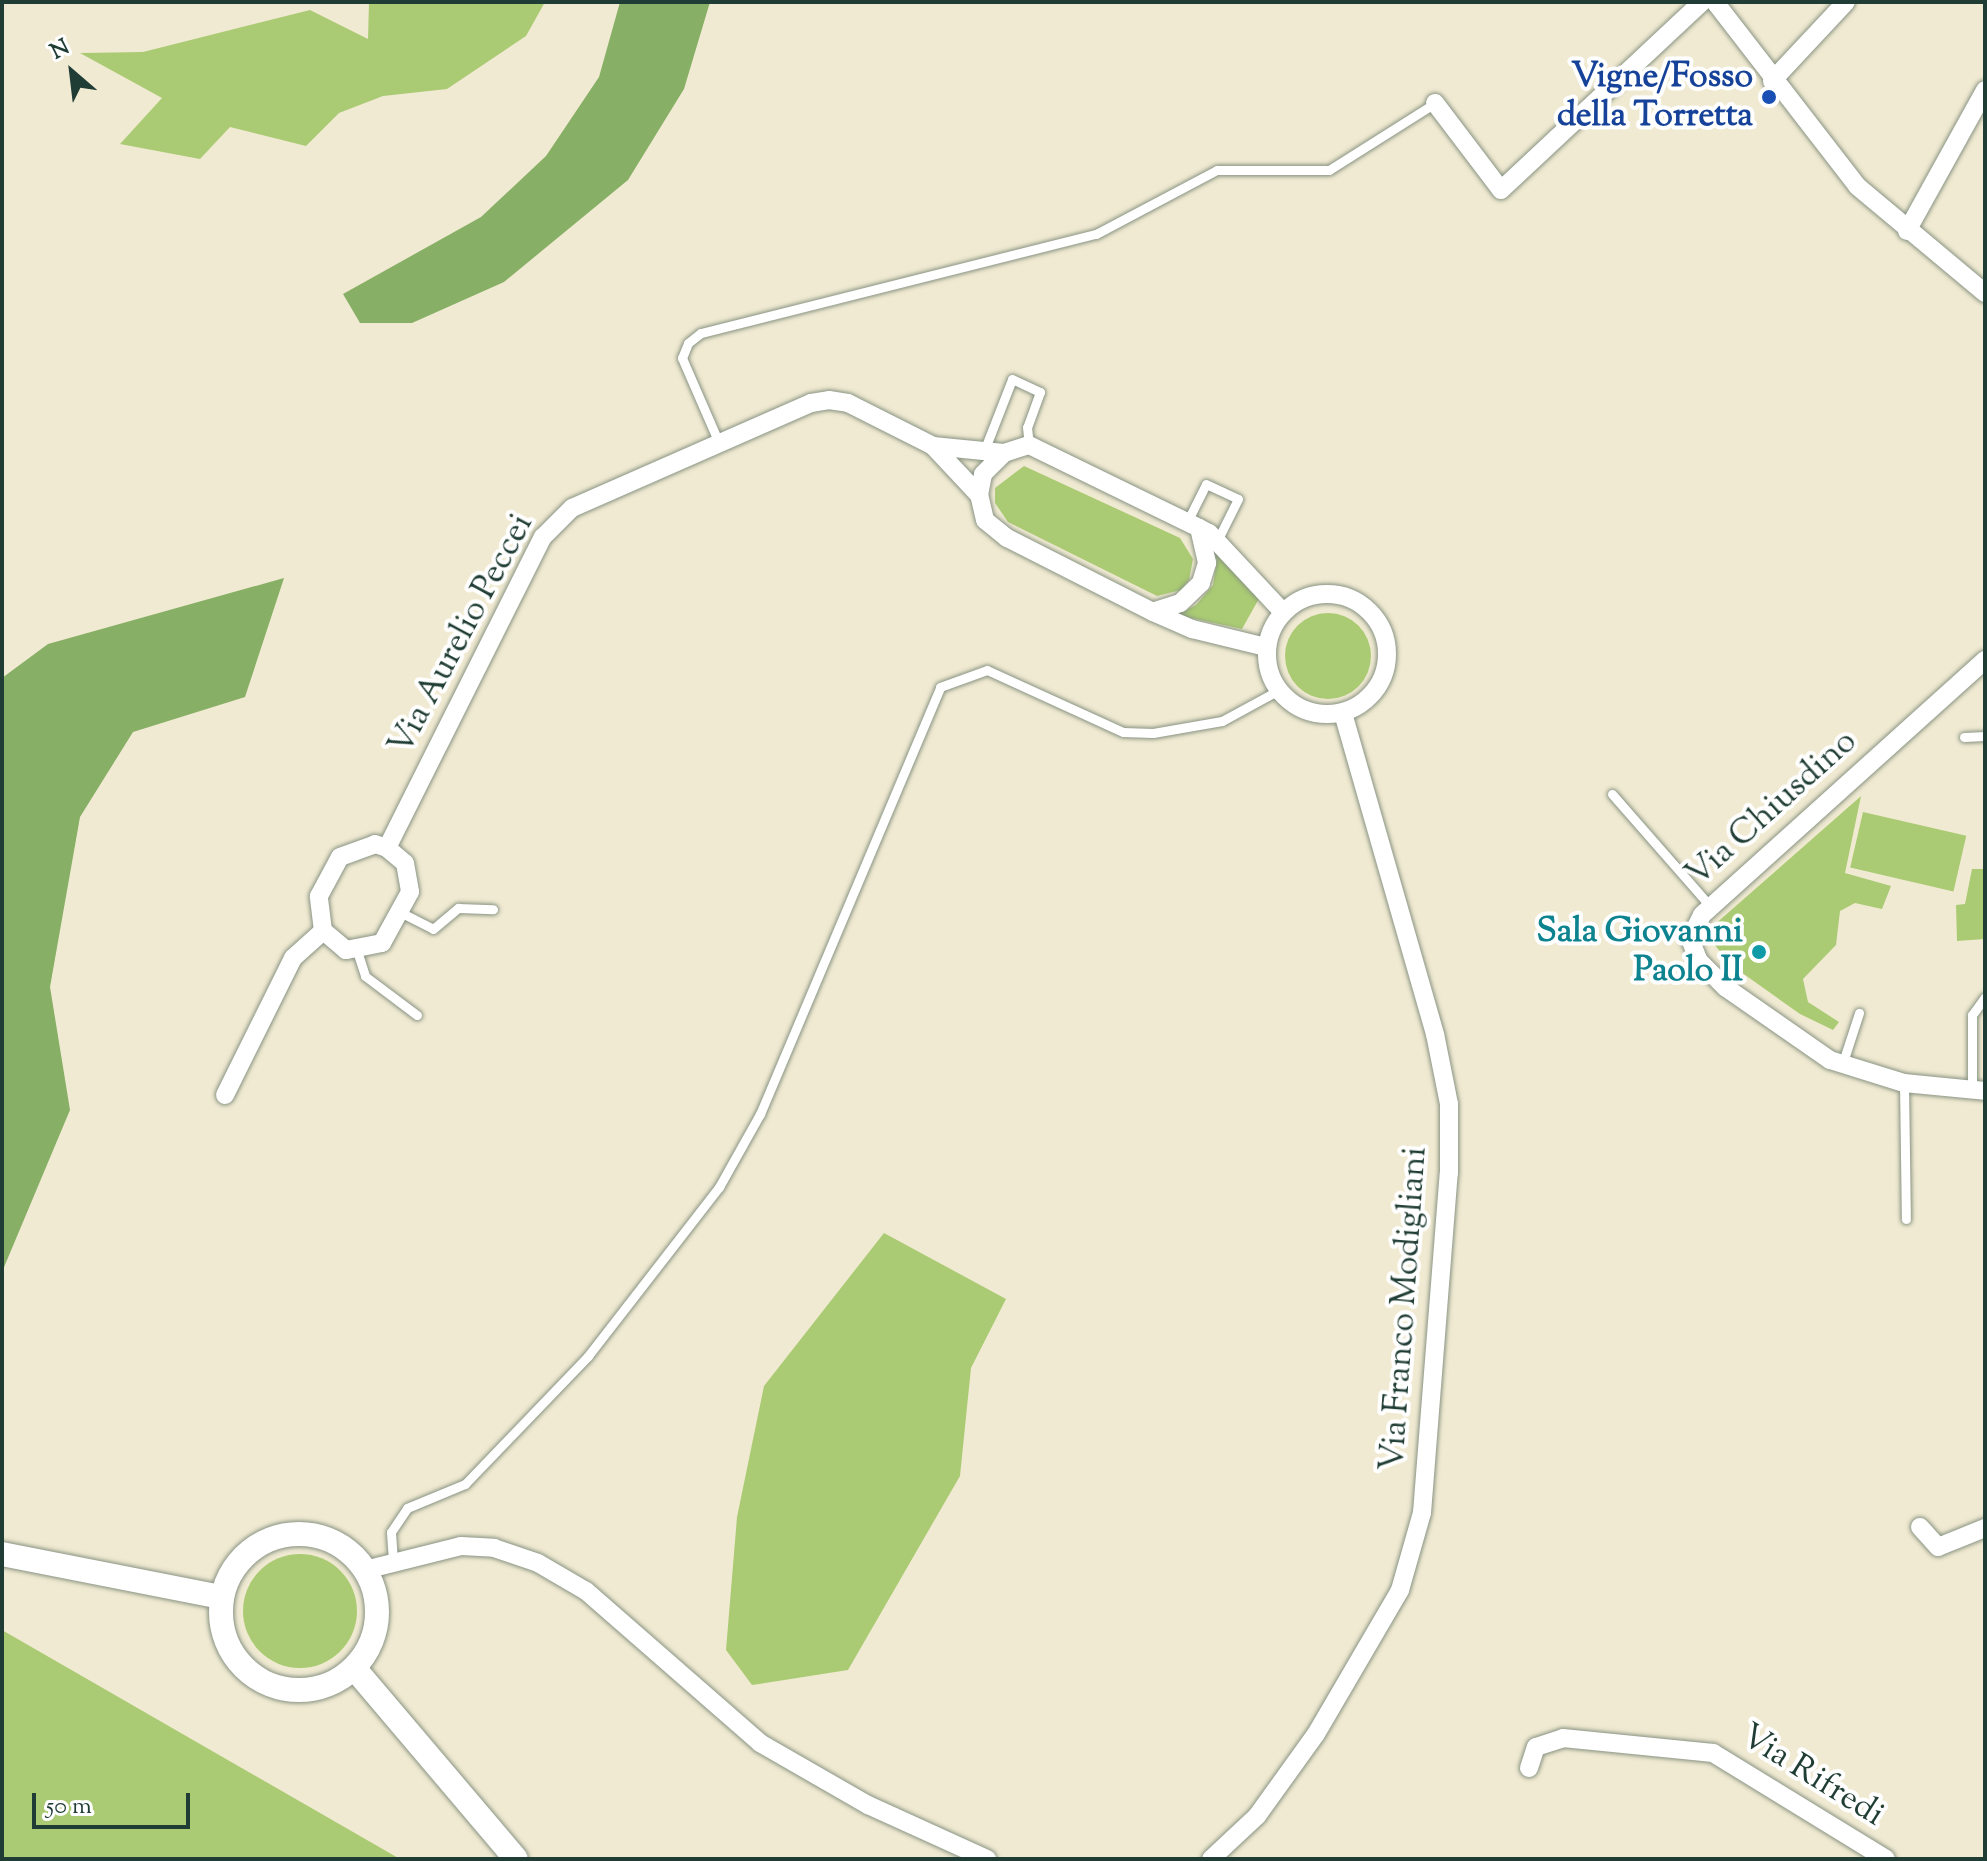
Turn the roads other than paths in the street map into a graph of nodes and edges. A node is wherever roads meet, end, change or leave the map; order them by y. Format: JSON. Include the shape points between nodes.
{"nodes":[{"id":1,"x":1702,"y":2,"type":"edge"},
{"id":2,"x":1715,"y":2,"type":"edge"},
{"id":3,"x":1846,"y":2,"type":"edge"},
{"id":4,"x":1772,"y":81,"type":"junction"},
{"id":5,"x":1985,"y":90,"type":"edge"},
{"id":6,"x":1435,"y":103,"type":"joint"},
{"id":7,"x":1907,"y":231,"type":"junction"},
{"id":8,"x":1985,"y":293,"type":"edge"},
{"id":9,"x":719,"y":443,"type":"junction"},
{"id":10,"x":1029,"y":445,"type":"junction"},
{"id":11,"x":933,"y":446,"type":"junction"},
{"id":12,"x":984,"y":451,"type":"junction"},
{"id":13,"x":1004,"y":453,"type":"junction"},
{"id":14,"x":979,"y":495,"type":"junction"},
{"id":15,"x":1193,"y":525,"type":"junction"},
{"id":16,"x":1218,"y":539,"type":"junction"},
{"id":17,"x":1153,"y":612,"type":"junction"},
{"id":18,"x":1283,"y":612,"type":"junction"},
{"id":19,"x":1266,"y":647,"type":"junction"},
{"id":20,"x":1985,"y":660,"type":"edge"},
{"id":21,"x":1277,"y":691,"type":"junction"},
{"id":22,"x":1343,"y":713,"type":"junction"},
{"id":23,"x":1985,"y":736,"type":"edge"},
{"id":24,"x":1964,"y":737,"type":"dead end"},
{"id":25,"x":1612,"y":794,"type":"dead end"},
{"id":26,"x":387,"y":848,"type":"junction"},
{"id":27,"x":1711,"y":907,"type":"junction"},
{"id":28,"x":493,"y":909,"type":"dead end"},
{"id":29,"x":400,"y":912,"type":"junction"},
{"id":30,"x":323,"y":931,"type":"junction"},
{"id":31,"x":357,"y":951,"type":"junction"},
{"id":32,"x":1985,"y":997,"type":"edge"},
{"id":33,"x":1859,"y":1013,"type":"dead end"},
{"id":34,"x":417,"y":1015,"type":"dead end"},
{"id":35,"x":1842,"y":1065,"type":"junction"},
{"id":36,"x":1904,"y":1083,"type":"junction"},
{"id":37,"x":1978,"y":1091,"type":"edge"},
{"id":38,"x":225,"y":1095,"type":"dead end"},
{"id":39,"x":1906,"y":1219,"type":"dead end"},
{"id":40,"x":1920,"y":1527,"type":"dead end"},
{"id":41,"x":1985,"y":1528,"type":"edge"},
{"id":42,"x":2,"y":1554,"type":"edge"},
{"id":43,"x":393,"y":1561,"type":"junction"},
{"id":44,"x":365,"y":1570,"type":"junction"},
{"id":45,"x":222,"y":1597,"type":"junction"},
{"id":46,"x":354,"y":1668,"type":"junction"},
{"id":47,"x":1529,"y":1768,"type":"dead end"},
{"id":48,"x":516,"y":1859,"type":"edge"},
{"id":49,"x":987,"y":1859,"type":"edge"},
{"id":50,"x":1211,"y":1859,"type":"edge"},
{"id":51,"x":1886,"y":1859,"type":"edge"}],
"edges":[{"from":1,"to":6,"type":"street","via":[[1501,190]]},
{"from":2,"to":4,"type":"street"},
{"from":3,"to":4,"type":"street"},
{"from":4,"to":7,"type":"street","via":[[1857,186]]},
{"from":5,"to":7,"type":"street"},
{"from":6,"to":9,"type":"lane","via":[[1329,170],[1217,170],[1096,234],[701,333],[688,343],[682,358]]},
{"from":7,"to":8,"type":"street"},
{"from":9,"to":11,"type":"street","name":"Via Aurelio Peccei","via":[[829,400],[848,403]]},
{"from":9,"to":26,"type":"street","name":"Via Aurelio Peccei","via":[[572,508],[555,522]]},
{"from":10,"to":12,"type":"lane","via":[[1027,427],[1040,392],[1012,379]]},
{"from":10,"to":13,"type":"street"},
{"from":10,"to":15,"type":"street"},
{"from":11,"to":12,"type":"street","name":"Via Aurelio Peccei"},
{"from":11,"to":14,"type":"street","name":"Via Aurelio Peccei"},
{"from":12,"to":13,"type":"street","name":"Via Aurelio Peccei"},
{"from":13,"to":14,"type":"street","via":[[983,474]]},
{"from":14,"to":17,"type":"street","name":"Via Aurelio Peccei","via":[[985,520],[1007,538]]},
{"from":15,"to":16,"type":"street"},
{"from":15,"to":16,"type":"lane","via":[[1206,484],[1238,499]]},
{"from":15,"to":17,"type":"street","via":[[1207,563],[1201,583],[1180,603]]},
{"from":16,"to":18,"type":"street"},
{"from":17,"to":19,"type":"street","name":"Via Aurelio Peccei","via":[[1192,629]]},
{"from":18,"to":19,"type":"street"},
{"from":18,"to":22,"type":"street","via":[[1319,594],[1339,595],[1365,608],[1383,632],[1385,672],[1361,704]]},
{"from":19,"to":21,"type":"street"},
{"from":20,"to":27,"type":"street","name":"Via Chiusdino"},
{"from":21,"to":22,"type":"street","via":[[1304,710]]},
{"from":21,"to":43,"type":"lane","via":[[1222,721],[1153,733],[1123,732],[987,670],[940,687],[766,1102],[719,1187],[588,1356],[465,1484],[407,1508],[391,1532]]},
{"from":22,"to":50,"type":"street","name":"Via Franco Modigliani","via":[[1435,1034],[1449,1104],[1449,1173],[1422,1513],[1400,1590],[1323,1722],[1270,1801]]},
{"from":23,"to":24,"type":"lane"},
{"from":25,"to":27,"type":"lane"},
{"from":26,"to":29,"type":"street","via":[[405,863],[410,878]]},
{"from":26,"to":30,"type":"street","via":[[360,845],[340,857],[319,896]]},
{"from":27,"to":35,"type":"street","name":"Via Chiusdino","via":[[1692,930],[1691,946],[1699,961],[1759,1014]]},
{"from":28,"to":29,"type":"lane","via":[[458,908],[433,929]]},
{"from":29,"to":31,"type":"street","via":[[382,943]]},
{"from":30,"to":31,"type":"street","via":[[337,947]]},
{"from":30,"to":38,"type":"street","via":[[293,958]]},
{"from":31,"to":34,"type":"lane","via":[[365,976]]},
{"from":32,"to":37,"type":"lane","via":[[1972,1015]]},
{"from":33,"to":35,"type":"lane"},
{"from":35,"to":36,"type":"street","name":"Via Chiusdino"},
{"from":36,"to":37,"type":"street","name":"Via Chiusdino"},
{"from":36,"to":39,"type":"lane"},
{"from":40,"to":41,"type":"street","via":[[1938,1547]]},
{"from":42,"to":45,"type":"street"},
{"from":43,"to":44,"type":"street"},
{"from":43,"to":49,"type":"street","via":[[479,1546],[552,1570],[596,1599],[760,1743],[868,1805]]},
{"from":44,"to":45,"type":"street","via":[[326,1538],[299,1533],[251,1549],[233,1571]]},
{"from":44,"to":46,"type":"street","via":[[378,1618],[367,1652]]},
{"from":45,"to":46,"type":"street","via":[[222,1626],[230,1648],[263,1681],[288,1690],[310,1690],[331,1685]]},
{"from":46,"to":48,"type":"street"},
{"from":47,"to":51,"type":"street","name":"Via Rifredi","via":[[1536,1747],[1563,1738],[1713,1753]]}]}
